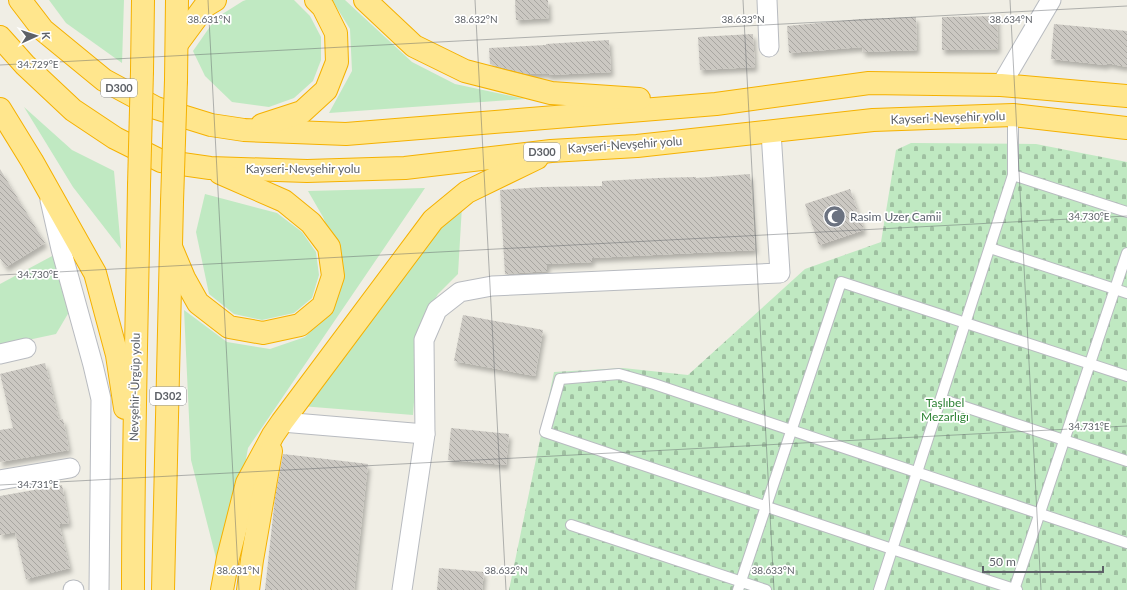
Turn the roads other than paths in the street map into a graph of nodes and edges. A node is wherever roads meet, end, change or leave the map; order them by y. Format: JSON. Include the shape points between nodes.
{"nodes":[{"id":1,"x":20,"y":0,"type":"edge"},
{"id":2,"x":143,"y":0,"type":"edge"},
{"id":3,"x":177,"y":0,"type":"edge"},
{"id":4,"x":215,"y":0,"type":"edge"},
{"id":5,"x":316,"y":0,"type":"edge"},
{"id":6,"x":366,"y":0,"type":"edge"},
{"id":7,"x":767,"y":0,"type":"edge"},
{"id":8,"x":1051,"y":0,"type":"edge"},
{"id":9,"x":0,"y":37,"type":"edge"},
{"id":10,"x":177,"y":44,"type":"junction"},
{"id":11,"x":769,"y":47,"type":"dead end"},
{"id":12,"x":1001,"y":85,"type":"junction"},
{"id":13,"x":1127,"y":96,"type":"edge"},
{"id":14,"x":716,"y":104,"type":"junction"},
{"id":15,"x":0,"y":109,"type":"edge"},
{"id":16,"x":1013,"y":115,"type":"junction"},
{"id":17,"x":1127,"y":128,"type":"edge"},
{"id":18,"x":244,"y":130,"type":"junction"},
{"id":19,"x":771,"y":132,"type":"junction"},
{"id":20,"x":552,"y":151,"type":"junction"},
{"id":21,"x":210,"y":168,"type":"junction"},
{"id":22,"x":1014,"y":175,"type":"junction"},
{"id":23,"x":138,"y":185,"type":"joint"},
{"id":24,"x":48,"y":189,"type":"junction"},
{"id":25,"x":1127,"y":212,"type":"edge"},
{"id":26,"x":171,"y":247,"type":"junction"},
{"id":27,"x":990,"y":248,"type":"junction"},
{"id":28,"x":1127,"y":253,"type":"edge"},
{"id":29,"x":1115,"y":289,"type":"junction"},
{"id":30,"x":1127,"y":293,"type":"edge"},
{"id":31,"x":966,"y":323,"type":"junction"},
{"id":32,"x":26,"y":348,"type":"dead end"},
{"id":33,"x":0,"y":354,"type":"edge"},
{"id":34,"x":1090,"y":364,"type":"junction"},
{"id":35,"x":1127,"y":376,"type":"edge"},
{"id":36,"x":941,"y":399,"type":"junction"},
{"id":37,"x":278,"y":428,"type":"junction"},
{"id":38,"x":792,"y":430,"type":"junction"},
{"id":39,"x":425,"y":434,"type":"junction"},
{"id":40,"x":1064,"y":440,"type":"junction"},
{"id":41,"x":133,"y":459,"type":"junction"},
{"id":42,"x":1127,"y":461,"type":"edge"},
{"id":43,"x":70,"y":468,"type":"dead end"},
{"id":44,"x":917,"y":473,"type":"junction"},
{"id":45,"x":0,"y":480,"type":"edge"},
{"id":46,"x":766,"y":507,"type":"junction"},
{"id":47,"x":1040,"y":514,"type":"junction"},
{"id":48,"x":571,"y":525,"type":"dead end"},
{"id":49,"x":1127,"y":543,"type":"edge"},
{"id":50,"x":892,"y":549,"type":"junction"},
{"id":51,"x":740,"y":586,"type":"edge"},
{"id":52,"x":99,"y":590,"type":"edge"},
{"id":53,"x":133,"y":590,"type":"edge"},
{"id":54,"x":163,"y":590,"type":"edge"},
{"id":55,"x":222,"y":590,"type":"edge"},
{"id":56,"x":248,"y":590,"type":"edge"},
{"id":57,"x":402,"y":590,"type":"edge"},
{"id":58,"x":766,"y":590,"type":"edge"},
{"id":59,"x":879,"y":590,"type":"edge"},
{"id":60,"x":1015,"y":590,"type":"edge"}],
"edges":[{"from":1,"to":18,"type":"highway","number":"D300","via":[[43,30],[104,80],[156,108],[211,125]]},
{"from":2,"to":23,"type":"highway","number":"D300","bridge":true},
{"from":3,"to":10,"type":"highway"},
{"from":4,"to":10,"type":"highway","via":[[205,6]]},
{"from":5,"to":18,"type":"highway","via":[[323,7],[336,32],[337,62],[326,90],[302,112]]},
{"from":6,"to":14,"type":"highway","via":[[414,46],[465,71],[551,93]]},
{"from":7,"to":11,"type":"street"},
{"from":8,"to":12,"type":"street"},
{"from":9,"to":21,"type":"highway","name":"Kayseri-Nevşehir yolu","number":"D300","via":[[25,65],[73,110],[115,138],[161,161]]},
{"from":10,"to":26,"type":"highway","number":"D302","bridge":true},
{"from":12,"to":13,"type":"highway","number":"D300"},
{"from":12,"to":14,"type":"highway","number":"D300","via":[[869,83]]},
{"from":14,"to":18,"type":"highway","number":"D300","via":[[346,134]]},
{"from":15,"to":24,"type":"highway"},
{"from":16,"to":17,"type":"highway","name":"Kayseri-Nevşehir yolu","number":"D300"},
{"from":16,"to":19,"type":"highway","name":"Kayseri-Nevşehir yolu","number":"D300","via":[[874,120]]},
{"from":16,"to":22,"type":"lane"},
{"from":19,"to":20,"type":"highway","name":"Kayseri-Nevşehir yolu","number":"D300","via":[[637,146]]},
{"from":19,"to":39,"type":"street","via":[[780,273],[492,286],[460,292],[437,310],[424,340]]},
{"from":20,"to":21,"type":"highway","name":"Kayseri-Nevşehir yolu","number":"D300","via":[[405,168],[307,171]]},
{"from":20,"to":37,"type":"highway","via":[[467,192],[433,220]]},
{"from":21,"to":26,"type":"highway","via":[[284,201],[311,223],[329,247],[333,276],[323,306],[300,325],[293,327],[263,333],[229,327],[198,303]]},
{"from":22,"to":25,"type":"lane"},
{"from":22,"to":27,"type":"lane"},
{"from":23,"to":41,"type":"highway","name":"Nevşehir-Ürgüp yolu","number":"D302"},
{"from":24,"to":41,"type":"highway","via":[[95,272],[117,355]]},
{"from":24,"to":52,"type":"street","via":[[61,249],[101,399]]},
{"from":26,"to":54,"type":"highway","number":"D302"},
{"from":27,"to":29,"type":"lane"},
{"from":27,"to":31,"type":"lane"},
{"from":28,"to":29,"type":"lane"},
{"from":29,"to":30,"type":"lane"},
{"from":29,"to":34,"type":"lane"},
{"from":31,"to":34,"type":"lane"},
{"from":31,"to":36,"type":"lane"},
{"from":31,"to":38,"type":"lane","via":[[841,282]]},
{"from":32,"to":33,"type":"street"},
{"from":34,"to":35,"type":"lane"},
{"from":34,"to":40,"type":"lane"},
{"from":36,"to":40,"type":"lane"},
{"from":36,"to":44,"type":"lane"},
{"from":37,"to":39,"type":"street"},
{"from":37,"to":55,"type":"highway","via":[[247,483]]},
{"from":37,"to":56,"type":"highway"},
{"from":38,"to":44,"type":"lane"},
{"from":38,"to":46,"type":"lane"},
{"from":38,"to":46,"type":"lane","via":[[619,374],[560,379],[545,432]]},
{"from":39,"to":57,"type":"street"},
{"from":40,"to":42,"type":"lane"},
{"from":40,"to":47,"type":"lane"},
{"from":41,"to":53,"type":"highway","name":"Nevşehir-Ürgüp yolu","number":"D302"},
{"from":43,"to":45,"type":"street"},
{"from":44,"to":47,"type":"lane"},
{"from":44,"to":50,"type":"lane"},
{"from":46,"to":50,"type":"lane"},
{"from":46,"to":51,"type":"lane"},
{"from":47,"to":49,"type":"lane"},
{"from":47,"to":60,"type":"lane"},
{"from":48,"to":51,"type":"lane"},
{"from":50,"to":59,"type":"lane"},
{"from":50,"to":60,"type":"lane"},
{"from":51,"to":58,"type":"lane"}]}
